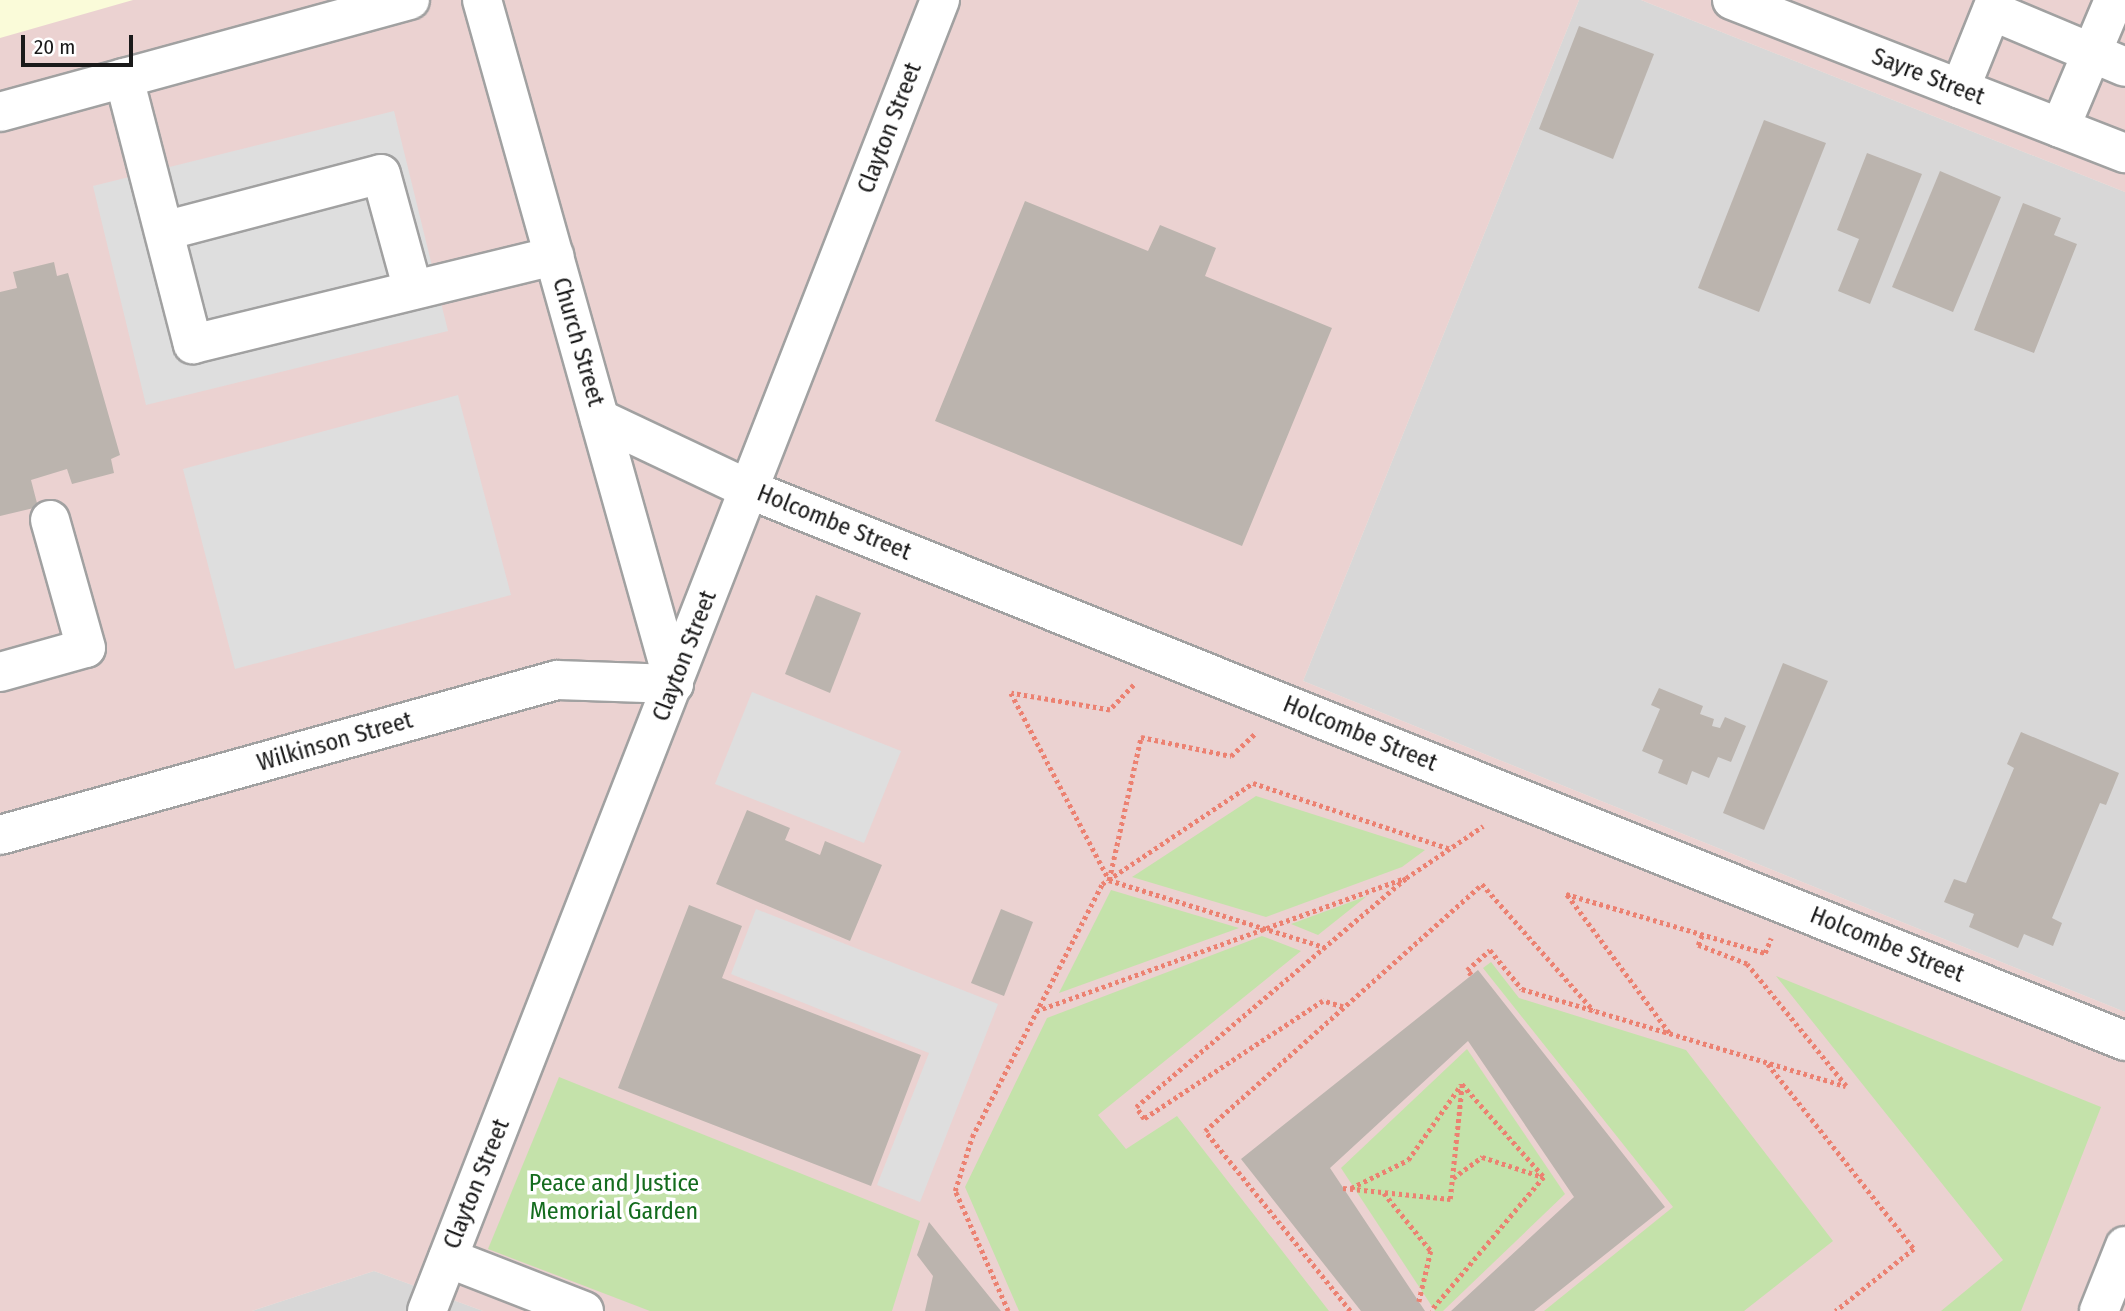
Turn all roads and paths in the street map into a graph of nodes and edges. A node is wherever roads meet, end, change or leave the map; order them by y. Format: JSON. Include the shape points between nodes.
{"nodes":[{"id":1,"x":410,"y":0,"type":"edge"},
{"id":2,"x":482,"y":0,"type":"edge"},
{"id":3,"x":940,"y":0,"type":"edge"},
{"id":4,"x":1731,"y":0,"type":"edge"},
{"id":5,"x":2114,"y":0,"type":"edge"},
{"id":6,"x":1994,"y":6,"type":"edge"},
{"id":7,"x":2108,"y":60,"type":"edge"},
{"id":8,"x":124,"y":78,"type":"junction"},
{"id":9,"x":1960,"y":89,"type":"junction"},
{"id":10,"x":0,"y":112,"type":"edge"},
{"id":11,"x":2060,"y":128,"type":"junction"},
{"id":12,"x":2125,"y":153,"type":"edge"},
{"id":13,"x":164,"y":231,"type":"junction"},
{"id":14,"x":554,"y":256,"type":"junction"},
{"id":15,"x":413,"y":290,"type":"junction"},
{"id":16,"x":600,"y":419,"type":"junction"},
{"id":17,"x":748,"y":489,"type":"junction"},
{"id":18,"x":50,"y":520,"type":"dead end"},
{"id":19,"x":1163,"y":655,"type":"junction"},
{"id":20,"x":0,"y":672,"type":"edge"},
{"id":21,"x":674,"y":684,"type":"junction"},
{"id":22,"x":1283,"y":703,"type":"junction"},
{"id":23,"x":0,"y":835,"type":"edge"},
{"id":24,"x":1406,"y":878,"type":"junction"},
{"id":25,"x":1109,"y":880,"type":"junction"},
{"id":26,"x":1786,"y":905,"type":"junction"},
{"id":27,"x":1260,"y":928,"type":"junction"},
{"id":28,"x":1702,"y":935,"type":"junction"},
{"id":29,"x":1324,"y":947,"type":"junction"},
{"id":30,"x":1471,"y":975,"type":"dead end"},
{"id":31,"x":1344,"y":1008,"type":"junction"},
{"id":32,"x":1036,"y":1011,"type":"junction"},
{"id":33,"x":1594,"y":1011,"type":"junction"},
{"id":34,"x":1670,"y":1034,"type":"junction"},
{"id":35,"x":2125,"y":1041,"type":"edge"},
{"id":36,"x":1766,"y":1063,"type":"junction"},
{"id":37,"x":1461,"y":1084,"type":"junction"},
{"id":38,"x":1544,"y":1177,"type":"junction"},
{"id":39,"x":1452,"y":1178,"type":"junction"},
{"id":40,"x":1384,"y":1193,"type":"junction"},
{"id":41,"x":2125,"y":1246,"type":"edge"},
{"id":42,"x":448,"y":1258,"type":"junction"},
{"id":43,"x":1419,"y":1302,"type":"dead end"},
{"id":44,"x":427,"y":1311,"type":"edge"},
{"id":45,"x":584,"y":1311,"type":"edge"},
{"id":46,"x":1008,"y":1311,"type":"edge"},
{"id":47,"x":1349,"y":1311,"type":"edge"},
{"id":48,"x":1432,"y":1311,"type":"edge"},
{"id":49,"x":1836,"y":1311,"type":"edge"},
{"id":50,"x":2099,"y":1311,"type":"edge"}],
"edges":[{"from":1,"to":8,"type":"street"},
{"from":2,"to":14,"type":"street","name":"Church Street"},
{"from":3,"to":17,"type":"street","name":"Clayton Street"},
{"from":4,"to":9,"type":"street","name":"Sayre Street"},
{"from":5,"to":7,"type":"street"},
{"from":6,"to":7,"type":"street"},
{"from":6,"to":9,"type":"street"},
{"from":7,"to":11,"type":"street"},
{"from":8,"to":10,"type":"street"},
{"from":8,"to":13,"type":"street"},
{"from":9,"to":11,"type":"street","name":"Sayre Street"},
{"from":11,"to":12,"type":"street","name":"Sayre Street"},
{"from":13,"to":15,"type":"street","via":[[193,344]]},
{"from":13,"to":15,"type":"street","via":[[381,174]]},
{"from":14,"to":15,"type":"street"},
{"from":14,"to":16,"type":"street","name":"Church Street"},
{"from":16,"to":17,"type":"street","name":"Holcombe Street"},
{"from":16,"to":21,"type":"street","name":"Church Street"},
{"from":17,"to":19,"type":"street","name":"Holcombe Street"},
{"from":17,"to":21,"type":"street","name":"Clayton Street"},
{"from":18,"to":20,"type":"street","via":[[86,648]]},
{"from":19,"to":22,"type":"street","name":"Holcombe Street"},
{"from":19,"to":25,"type":"path","via":[[1110,710],[1011,693]]},
{"from":21,"to":23,"type":"street","name":"Wilkinson Street","via":[[557,680]]},
{"from":21,"to":42,"type":"street","name":"Clayton Street"},
{"from":22,"to":25,"type":"path","via":[[1231,756],[1142,737]]},
{"from":22,"to":26,"type":"street","name":"Holcombe Street"},
{"from":24,"to":25,"type":"path","via":[[1450,849],[1253,783]]},
{"from":24,"to":27,"type":"path"},
{"from":24,"to":29,"type":"path"},
{"from":25,"to":27,"type":"path"},
{"from":25,"to":32,"type":"path"},
{"from":26,"to":28,"type":"path","via":[[1765,953]]},
{"from":26,"to":35,"type":"street","name":"Holcombe Street"},
{"from":27,"to":29,"type":"path"},
{"from":27,"to":32,"type":"path"},
{"from":28,"to":34,"type":"path","via":[[1566,894]]},
{"from":28,"to":36,"type":"path","via":[[1698,945],[1747,964],[1846,1086]]},
{"from":29,"to":31,"type":"path","via":[[1136,1107],[1144,1119],[1323,1001]]},
{"from":30,"to":33,"type":"path","via":[[1467,970],[1490,950],[1522,989]]},
{"from":31,"to":33,"type":"path","via":[[1482,884]]},
{"from":31,"to":47,"type":"path","via":[[1205,1131]]},
{"from":32,"to":46,"type":"path","via":[[972,1137],[955,1191]]},
{"from":33,"to":34,"type":"path"},
{"from":34,"to":36,"type":"path"},
{"from":36,"to":49,"type":"path","via":[[1914,1249]]},
{"from":37,"to":38,"type":"path"},
{"from":37,"to":39,"type":"path"},
{"from":37,"to":40,"type":"path","via":[[1408,1160],[1347,1188]]},
{"from":38,"to":39,"type":"path","via":[[1482,1157]]},
{"from":38,"to":48,"type":"path"},
{"from":39,"to":40,"type":"path","via":[[1450,1199]]},
{"from":40,"to":43,"type":"path","via":[[1431,1251]]},
{"from":41,"to":50,"type":"street"},
{"from":42,"to":44,"type":"street","name":"Clayton Street"},
{"from":42,"to":45,"type":"street"}]}
